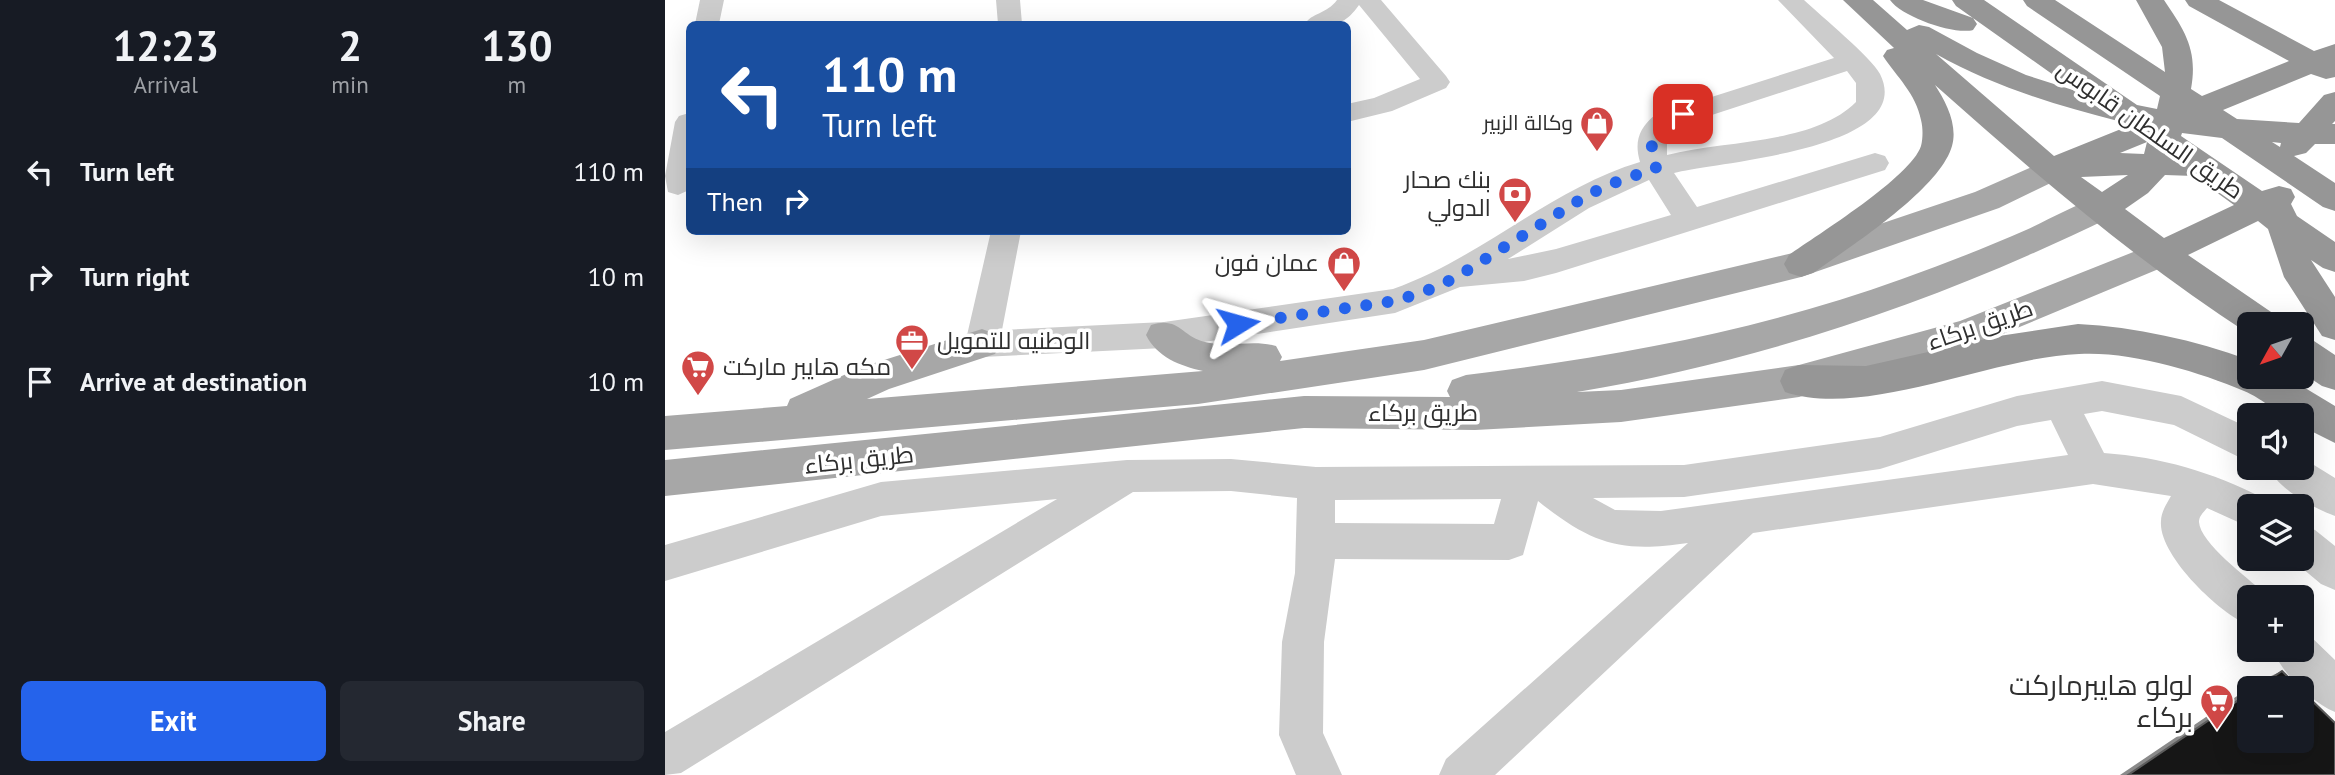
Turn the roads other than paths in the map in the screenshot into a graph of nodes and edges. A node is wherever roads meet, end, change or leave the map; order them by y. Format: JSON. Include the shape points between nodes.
{"nodes":[{"id":1,"x":712,"y":0,"type":"edge"},
{"id":2,"x":1009,"y":0,"type":"edge"},
{"id":3,"x":1350,"y":0,"type":"edge"},
{"id":4,"x":1368,"y":0,"type":"edge"},
{"id":5,"x":1790,"y":0,"type":"edge"},
{"id":6,"x":1836,"y":0,"type":"edge"},
{"id":7,"x":1857,"y":0,"type":"edge"},
{"id":8,"x":1876,"y":0,"type":"edge"},
{"id":9,"x":1904,"y":0,"type":"edge"},
{"id":10,"x":1966,"y":0,"type":"edge"},
{"id":11,"x":2037,"y":0,"type":"edge"},
{"id":12,"x":2078,"y":0,"type":"edge"},
{"id":13,"x":2150,"y":0,"type":"edge"},
{"id":14,"x":2199,"y":0,"type":"edge"},
{"id":15,"x":708,"y":21,"type":"edge"},
{"id":16,"x":1010,"y":21,"type":"edge"},
{"id":17,"x":1324,"y":21,"type":"edge"},
{"id":18,"x":1854,"y":60,"type":"junction"},
{"id":19,"x":2327,"y":64,"type":"edge"},
{"id":20,"x":2335,"y":103,"type":"edge"},
{"id":21,"x":1351,"y":112,"type":"edge"},
{"id":22,"x":2168,"y":121,"type":"junction"},
{"id":23,"x":2320,"y":134,"type":"edge"},
{"id":24,"x":686,"y":138,"type":"edge"},
{"id":25,"x":1875,"y":163,"type":"dead end"},
{"id":26,"x":2157,"y":164,"type":"junction"},
{"id":27,"x":1656,"y":168,"type":"junction"},
{"id":28,"x":2050,"y":170,"type":"junction"},
{"id":29,"x":2330,"y":182,"type":"edge"},
{"id":30,"x":677,"y":185,"type":"edge"},
{"id":31,"x":2281,"y":186,"type":"junction"},
{"id":32,"x":1987,"y":200,"type":"junction"},
{"id":33,"x":2099,"y":209,"type":"junction"},
{"id":34,"x":1690,"y":220,"type":"junction"},
{"id":35,"x":1005,"y":235,"type":"edge"},
{"id":36,"x":2032,"y":243,"type":"junction"},
{"id":37,"x":2161,"y":254,"type":"junction"},
{"id":38,"x":2335,"y":259,"type":"edge"},
{"id":39,"x":1801,"y":264,"type":"junction"},
{"id":40,"x":1455,"y":278,"type":"junction"},
{"id":41,"x":2244,"y":312,"type":"edge"},
{"id":42,"x":2335,"y":326,"type":"edge"},
{"id":43,"x":1164,"y":335,"type":"junction"},
{"id":44,"x":982,"y":344,"type":"junction"},
{"id":45,"x":1424,"y":355,"type":"junction"},
{"id":46,"x":2314,"y":361,"type":"edge"},
{"id":47,"x":2335,"y":375,"type":"edge"},
{"id":48,"x":1799,"y":381,"type":"junction"},
{"id":49,"x":2060,"y":402,"type":"junction"},
{"id":50,"x":1304,"y":412,"type":"junction"},
{"id":51,"x":779,"y":422,"type":"junction"},
{"id":52,"x":2335,"y":426,"type":"edge"},
{"id":53,"x":665,"y":433,"type":"edge"},
{"id":54,"x":2237,"y":440,"type":"edge"},
{"id":55,"x":2093,"y":468,"type":"junction"},
{"id":56,"x":1127,"y":476,"type":"junction"},
{"id":57,"x":665,"y":478,"type":"edge"},
{"id":58,"x":2306,"y":480,"type":"edge"},
{"id":59,"x":1534,"y":483,"type":"junction"},
{"id":60,"x":1316,"y":484,"type":"junction"},
{"id":61,"x":2200,"y":487,"type":"junction"},
{"id":62,"x":2335,"y":499,"type":"edge"},
{"id":63,"x":2237,"y":504,"type":"edge"},
{"id":64,"x":1744,"y":516,"type":"junction"},
{"id":65,"x":1316,"y":541,"type":"junction"},
{"id":66,"x":2314,"y":554,"type":"edge"},
{"id":67,"x":665,"y":563,"type":"edge"},
{"id":68,"x":2335,"y":571,"type":"edge"},
{"id":69,"x":2237,"y":594,"type":"edge"},
{"id":70,"x":2306,"y":662,"type":"edge"},
{"id":71,"x":2335,"y":690,"type":"edge"},
{"id":72,"x":665,"y":757,"type":"edge"},
{"id":73,"x":1319,"y":775,"type":"edge"},
{"id":74,"x":1462,"y":775,"type":"edge"}],
"edges":[{"from":1,"to":15,"type":"street"},
{"from":2,"to":16,"type":"street"},
{"from":3,"to":17,"type":"street","via":[[1339,15]]},
{"from":4,"to":21,"type":"street","via":[[1437,82],[1382,105]]},
{"from":5,"to":18,"type":"street"},
{"from":6,"to":39,"type":"highway","via":[[1914,75],[1935,113],[1937,149],[1859,224]]},
{"from":7,"to":28,"type":"highway"},
{"from":8,"to":22,"type":"highway","via":[[1919,33],[1976,65],[2084,104]]},
{"from":9,"to":12,"type":"highway","via":[[1950,21],[2008,31],[2056,22]]},
{"from":10,"to":38,"type":"highway","name":"طريق السلطان قابوس"},
{"from":11,"to":29,"type":"highway","name":"طريق السلطان قابوس"},
{"from":13,"to":22,"type":"highway","via":[[2166,22],[2180,61]]},
{"from":14,"to":19,"type":"highway"},
{"from":18,"to":27,"type":"street","via":[[1665,121],[1653,133]]},
{"from":18,"to":27,"type":"street","via":[[1867,75],[1872,91],[1868,106],[1855,118],[1785,144]]},
{"from":19,"to":22,"type":"highway"},
{"from":20,"to":23,"type":"highway"},
{"from":22,"to":23,"type":"highway"},
{"from":22,"to":26,"type":"highway"},
{"from":22,"to":28,"type":"highway"},
{"from":23,"to":31,"type":"highway","via":[[2291,150]]},
{"from":24,"to":30,"type":"street"},
{"from":25,"to":34,"type":"street"},
{"from":26,"to":28,"type":"highway"},
{"from":26,"to":31,"type":"highway","via":[[2230,165]]},
{"from":26,"to":33,"type":"highway","via":[[2134,187]]},
{"from":27,"to":34,"type":"street"},
{"from":27,"to":40,"type":"street","via":[[1586,196]]},
{"from":28,"to":32,"type":"main road","name":"طريق بركاء"},
{"from":28,"to":33,"type":"highway"},
{"from":29,"to":31,"type":"highway"},
{"from":31,"to":37,"type":"highway"},
{"from":31,"to":42,"type":"highway","via":[[2286,240],[2296,268]]},
{"from":32,"to":36,"type":"main road","via":[[2013,204],[2031,215],[2038,228]]},
{"from":32,"to":39,"type":"main road","name":"طريق بركاء"},
{"from":33,"to":36,"type":"main road"},
{"from":33,"to":37,"type":"highway"},
{"from":34,"to":40,"type":"street","via":[[1524,269]]},
{"from":35,"to":44,"type":"street"},
{"from":36,"to":50,"type":"main road","via":[[1912,290],[1748,341],[1587,375]]},
{"from":37,"to":41,"type":"highway"},
{"from":37,"to":48,"type":"main road","name":"طريق بركاء","via":[[1968,333]]},
{"from":39,"to":45,"type":"main road","name":"طريق بركاء"},
{"from":40,"to":43,"type":"street","via":[[1395,301]]},
{"from":43,"to":44,"type":"street"},
{"from":43,"to":45,"type":"main road","via":[[1195,356],[1217,360],[1379,344]]},
{"from":44,"to":51,"type":"main road","via":[[876,377]]},
{"from":45,"to":51,"type":"main road","name":"طريق بركاء","via":[[1198,388]]},
{"from":46,"to":47,"type":"highway"},
{"from":48,"to":50,"type":"main road","name":"طريق بركاء","via":[[1607,407],[1475,414]]},
{"from":48,"to":52,"type":"highway","via":[[1866,382],[1999,351],[2078,340],[2119,341],[2213,363],[2261,381]]},
{"from":49,"to":54,"type":"street","via":[[2102,396],[2181,411]]},
{"from":49,"to":55,"type":"street"},
{"from":49,"to":59,"type":"street","via":[[1880,453],[1684,481]]},
{"from":50,"to":57,"type":"main road","name":"طريق بركاء"},
{"from":51,"to":53,"type":"main road","name":"طريق بركاء"},
{"from":55,"to":61,"type":"street","via":[[2163,476]]},
{"from":55,"to":64,"type":"street"},
{"from":56,"to":60,"type":"street","via":[[1231,475]]},
{"from":56,"to":67,"type":"street","via":[[881,499]]},
{"from":56,"to":72,"type":"street"},
{"from":58,"to":62,"type":"street"},
{"from":59,"to":60,"type":"street"},
{"from":59,"to":64,"type":"street","via":[[1611,527],[1661,529]]},
{"from":59,"to":65,"type":"street","via":[[1509,542]]},
{"from":60,"to":65,"type":"street"},
{"from":61,"to":63,"type":"street"},
{"from":61,"to":69,"type":"street","via":[[2180,520],[2182,534],[2190,548]]},
{"from":64,"to":74,"type":"street"},
{"from":65,"to":73,"type":"street","via":[[1303,642],[1301,735]]},
{"from":66,"to":68,"type":"street"},
{"from":70,"to":71,"type":"street"}]}
